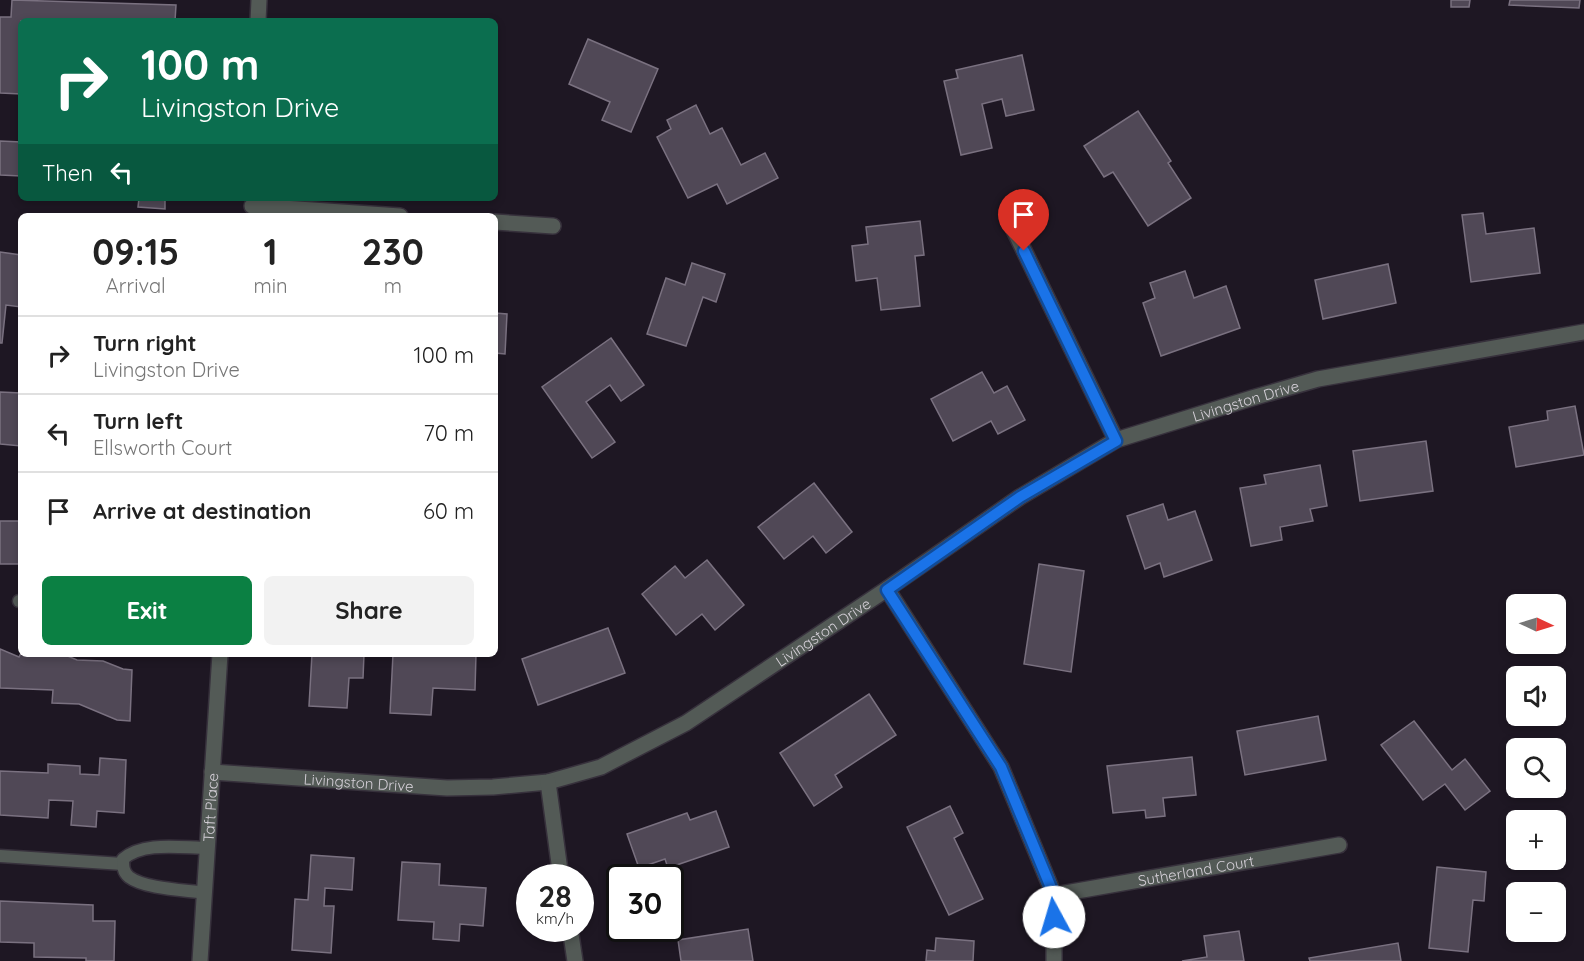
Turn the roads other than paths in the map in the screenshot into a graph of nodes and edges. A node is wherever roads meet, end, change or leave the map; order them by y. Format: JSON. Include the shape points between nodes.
{"nodes":[{"id":1,"x":258,"y":0,"type":"edge"},
{"id":2,"x":258,"y":18,"type":"edge"},
{"id":3,"x":252,"y":207,"type":"edge"},
{"id":4,"x":351,"y":213,"type":"edge"},
{"id":5,"x":498,"y":222,"type":"edge"},
{"id":6,"x":553,"y":226,"type":"dead end"},
{"id":7,"x":1014,"y":230,"type":"dead end"},
{"id":8,"x":1584,"y":332,"type":"edge"},
{"id":9,"x":1116,"y":441,"type":"junction"},
{"id":10,"x":887,"y":590,"type":"junction"},
{"id":11,"x":220,"y":657,"type":"edge"},
{"id":12,"x":212,"y":772,"type":"junction"},
{"id":13,"x":548,"y":782,"type":"junction"},
{"id":14,"x":1339,"y":845,"type":"dead end"},
{"id":15,"x":208,"y":848,"type":"junction"},
{"id":16,"x":0,"y":856,"type":"edge"},
{"id":17,"x":123,"y":864,"type":"junction"},
{"id":18,"x":559,"y":864,"type":"edge"},
{"id":19,"x":205,"y":893,"type":"junction"},
{"id":20,"x":1054,"y":895,"type":"junction"},
{"id":21,"x":572,"y":942,"type":"edge"},
{"id":22,"x":200,"y":961,"type":"edge"},
{"id":23,"x":575,"y":961,"type":"edge"},
{"id":24,"x":1054,"y":961,"type":"edge"}],
"edges":[{"from":1,"to":2,"type":"street"},
{"from":3,"to":4,"type":"street"},
{"from":5,"to":6,"type":"street"},
{"from":7,"to":9,"type":"street"},
{"from":8,"to":9,"type":"street","name":"Livingston Drive","via":[[1318,380]]},
{"from":9,"to":10,"type":"street","name":"Livingston Drive","via":[[1020,497]]},
{"from":10,"to":13,"type":"street","name":"Livingston Drive","via":[[687,723],[601,767]]},
{"from":10,"to":20,"type":"street","via":[[1001,767]]},
{"from":11,"to":12,"type":"street","name":"Taft Place"},
{"from":12,"to":13,"type":"street","name":"Livingston Drive","via":[[447,788]]},
{"from":12,"to":15,"type":"street","name":"Taft Place"},
{"from":13,"to":18,"type":"street"},
{"from":14,"to":20,"type":"street","name":"Sutherland Court"},
{"from":15,"to":17,"type":"lane","via":[[148,848],[133,851],[123,859]]},
{"from":15,"to":19,"type":"street","name":"Taft Place"},
{"from":16,"to":17,"type":"lane"},
{"from":17,"to":19,"type":"lane","via":[[127,876],[140,882]]},
{"from":19,"to":22,"type":"street","name":"Taft Place"},
{"from":20,"to":24,"type":"street"},
{"from":21,"to":23,"type":"street"}]}
